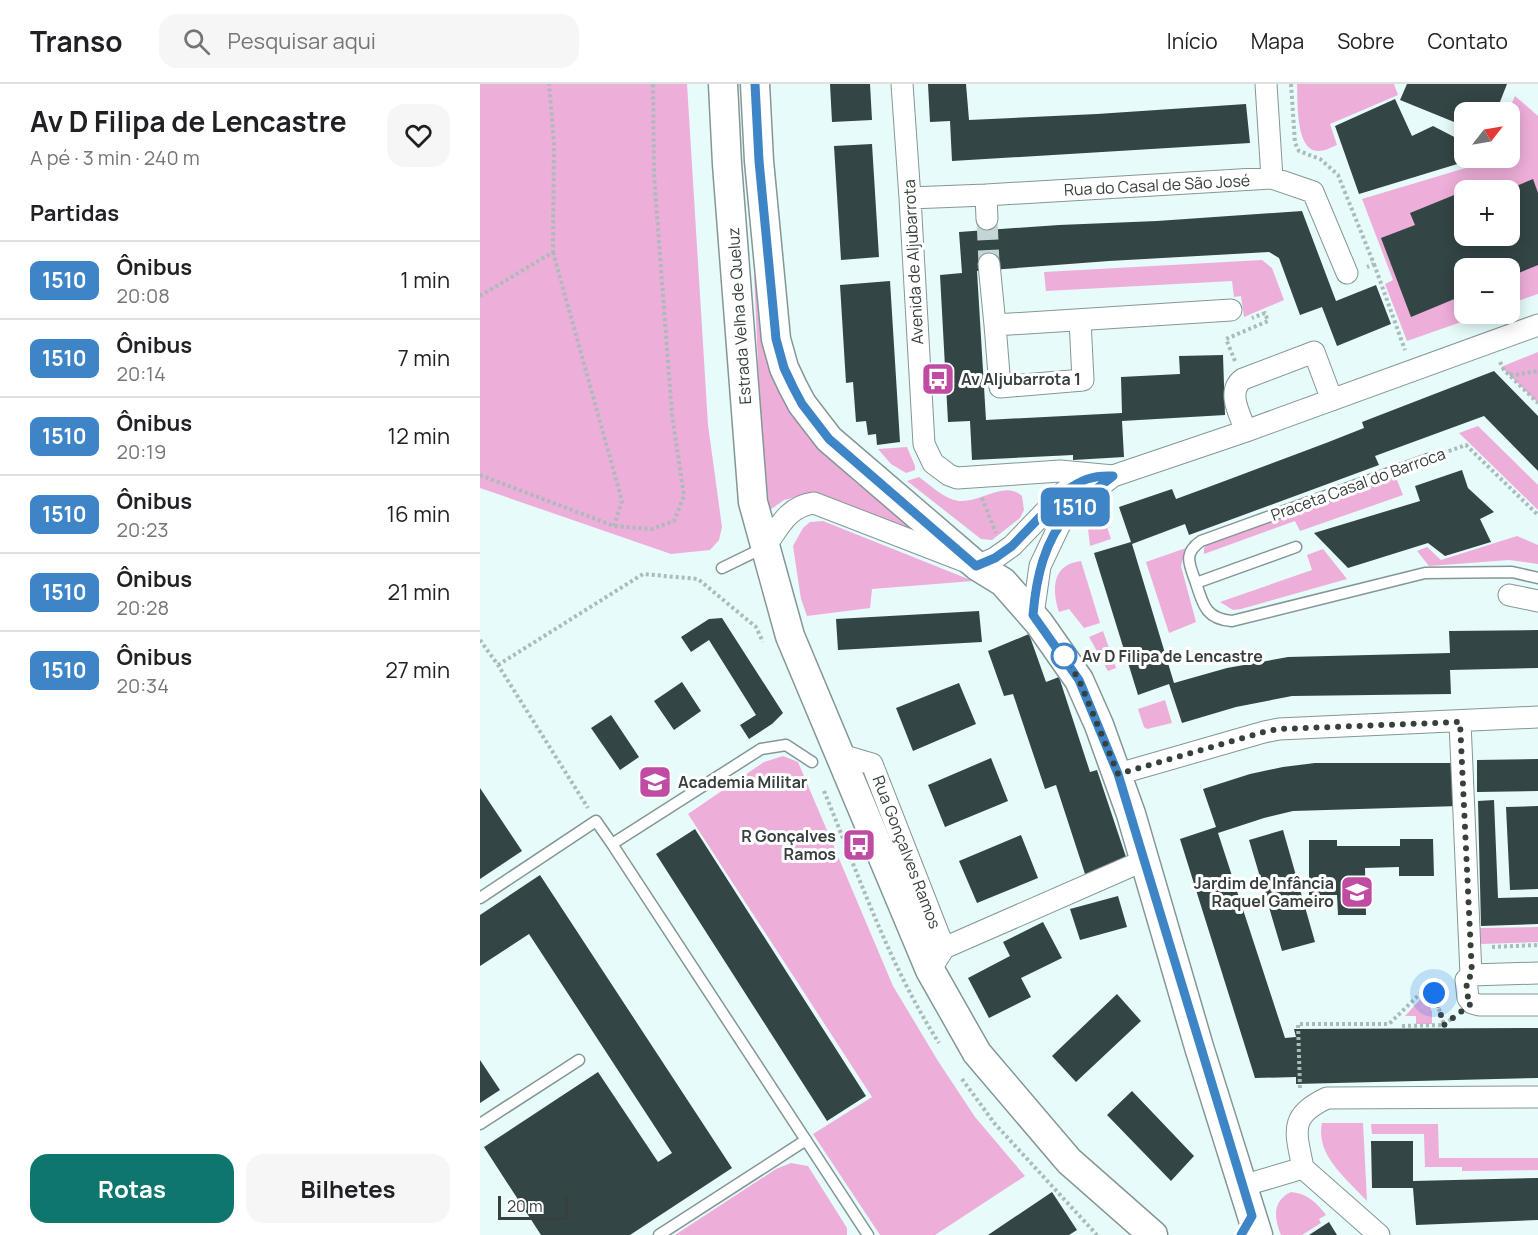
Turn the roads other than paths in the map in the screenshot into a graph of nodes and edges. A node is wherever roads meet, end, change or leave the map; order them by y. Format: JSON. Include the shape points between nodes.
{"nodes":[{"id":1,"x":723,"y":84,"type":"edge"},
{"id":2,"x":754,"y":84,"type":"edge"},
{"id":3,"x":902,"y":84,"type":"edge"},
{"id":4,"x":1266,"y":84,"type":"edge"},
{"id":5,"x":1272,"y":178,"type":"junction"},
{"id":6,"x":986,"y":195,"type":"junction"},
{"id":7,"x":910,"y":198,"type":"junction"},
{"id":8,"x":987,"y":219,"type":"tunnel mouth"},
{"id":9,"x":989,"y":264,"type":"tunnel mouth"},
{"id":10,"x":1347,"y":273,"type":"dead end"},
{"id":11,"x":1231,"y":310,"type":"road end"},
{"id":12,"x":1080,"y":320,"type":"junction"},
{"id":13,"x":994,"y":325,"type":"junction"},
{"id":14,"x":1538,"y":325,"type":"edge"},
{"id":15,"x":1332,"y":400,"type":"junction"},
{"id":16,"x":1246,"y":431,"type":"junction"},
{"id":17,"x":1428,"y":459,"type":"road end"},
{"id":18,"x":1030,"y":473,"type":"junction"},
{"id":19,"x":1105,"y":476,"type":"junction"},
{"id":20,"x":1056,"y":500,"type":"junction"},
{"id":21,"x":765,"y":547,"type":"junction"},
{"id":22,"x":1296,"y":547,"type":"dead end"},
{"id":23,"x":1045,"y":554,"type":"junction"},
{"id":24,"x":976,"y":566,"type":"junction"},
{"id":25,"x":722,"y":568,"type":"dead end"},
{"id":26,"x":1538,"y":578,"type":"edge"},
{"id":27,"x":1196,"y":583,"type":"junction"},
{"id":28,"x":1509,"y":595,"type":"dead end"},
{"id":29,"x":1538,"y":601,"type":"edge"},
{"id":30,"x":1033,"y":615,"type":"junction"},
{"id":31,"x":1538,"y":717,"type":"edge"},
{"id":32,"x":1460,"y":722,"type":"junction"},
{"id":33,"x":825,"y":758,"type":"junction"},
{"id":34,"x":1118,"y":774,"type":"junction"},
{"id":35,"x":612,"y":844,"type":"junction"},
{"id":36,"x":1145,"y":860,"type":"junction"},
{"id":37,"x":480,"y":898,"type":"edge"},
{"id":38,"x":937,"y":959,"type":"junction"},
{"id":39,"x":1538,"y":973,"type":"edge"},
{"id":40,"x":1472,"y":975,"type":"junction"},
{"id":41,"x":1538,"y":1005,"type":"edge"},
{"id":42,"x":579,"y":1060,"type":"dead end"},
{"id":43,"x":1537,"y":1096,"type":"edge"},
{"id":44,"x":480,"y":1124,"type":"edge"},
{"id":45,"x":806,"y":1140,"type":"junction"},
{"id":46,"x":1303,"y":1168,"type":"junction"},
{"id":47,"x":1242,"y":1186,"type":"junction"},
{"id":48,"x":1250,"y":1229,"type":"edge"},
{"id":49,"x":659,"y":1235,"type":"edge"},
{"id":50,"x":868,"y":1235,"type":"edge"},
{"id":51,"x":1153,"y":1235,"type":"edge"},
{"id":52,"x":1379,"y":1235,"type":"edge"}],
"edges":[{"from":1,"to":21,"type":"main road","name":"Estrada Velha de Queluz","via":[[753,502]]},
{"from":2,"to":24,"type":"main road","name":"Estrada Velha de Queluz","via":[[776,339],[784,368],[802,404],[829,439]]},
{"from":3,"to":7,"type":"street","name":"Avenida de Aljubarrota"},
{"from":4,"to":5,"type":"street"},
{"from":5,"to":6,"type":"street","name":"Rua do Casal de São José"},
{"from":5,"to":10,"type":"street","name":"Rua do Casal de São José","via":[[1313,192]]},
{"from":6,"to":7,"type":"street","name":"Rua do Casal de São José"},
{"from":6,"to":8,"type":"street"},
{"from":7,"to":18,"type":"street","name":"Avenida de Aljubarrota","via":[[924,444],[933,463],[957,478]]},
{"from":9,"to":13,"type":"street"},
{"from":11,"to":12,"type":"street"},
{"from":12,"to":13,"type":"street"},
{"from":12,"to":13,"type":"street","via":[[1083,380],[1000,387]]},
{"from":14,"to":15,"type":"street"},
{"from":15,"to":16,"type":"street"},
{"from":15,"to":16,"type":"street","via":[[1314,352],[1238,382],[1234,393]]},
{"from":16,"to":19,"type":"street"},
{"from":17,"to":27,"type":"lane","name":"Praceta Casal do Barroca","via":[[1201,541],[1188,560]]},
{"from":18,"to":19,"type":"street","name":"Avenida de Aljubarrota","via":[[1060,471]]},
{"from":18,"to":20,"type":"street","via":[[1044,482]]},
{"from":19,"to":20,"type":"street","via":[[1074,485]]},
{"from":19,"to":23,"type":"street","via":[[1067,514]]},
{"from":20,"to":23,"type":"street","via":[[1057,513]]},
{"from":20,"to":24,"type":"street","via":[[1004,553]]},
{"from":21,"to":24,"type":"street","via":[[791,511],[814,503]]},
{"from":21,"to":25,"type":"lane"},
{"from":21,"to":33,"type":"main road","name":"Rua Gonçalves Ramos"},
{"from":22,"to":27,"type":"lane"},
{"from":23,"to":30,"type":"street","via":[[1037,578]]},
{"from":24,"to":30,"type":"main road","name":"Estrada Velha de Queluz","via":[[1003,582]]},
{"from":26,"to":27,"type":"lane","name":"Praceta Casal do Barroca","via":[[1512,572],[1425,573],[1232,621],[1222,620],[1207,610]]},
{"from":28,"to":29,"type":"street"},
{"from":30,"to":34,"type":"main road","name":"Estrada Velha de Queluz","via":[[1079,680]]},
{"from":31,"to":32,"type":"street"},
{"from":32,"to":34,"type":"street","via":[[1279,729]]},
{"from":32,"to":40,"type":"street"},
{"from":33,"to":35,"type":"lane","via":[[786,745],[761,749]]},
{"from":33,"to":38,"type":"main road","name":"Rua Gonçalves Ramos"},
{"from":34,"to":36,"type":"main road","name":"Estrada Velha de Queluz"},
{"from":35,"to":37,"type":"lane","via":[[596,821]]},
{"from":35,"to":45,"type":"lane"},
{"from":36,"to":38,"type":"street"},
{"from":36,"to":47,"type":"main road","name":"Estrada Velha de Queluz"},
{"from":38,"to":51,"type":"main road","name":"Rua Gonçalves Ramos","via":[[977,1053],[1069,1161]]},
{"from":39,"to":40,"type":"street"},
{"from":40,"to":41,"type":"street","via":[[1466,980],[1472,1003]]},
{"from":42,"to":44,"type":"lane"},
{"from":43,"to":46,"type":"street","via":[[1327,1098],[1311,1105],[1301,1116],[1296,1131]]},
{"from":45,"to":49,"type":"lane"},
{"from":45,"to":50,"type":"lane"},
{"from":46,"to":47,"type":"street"},
{"from":46,"to":52,"type":"street"},
{"from":47,"to":48,"type":"main road","name":"Estrada Velha de Queluz"}]}
